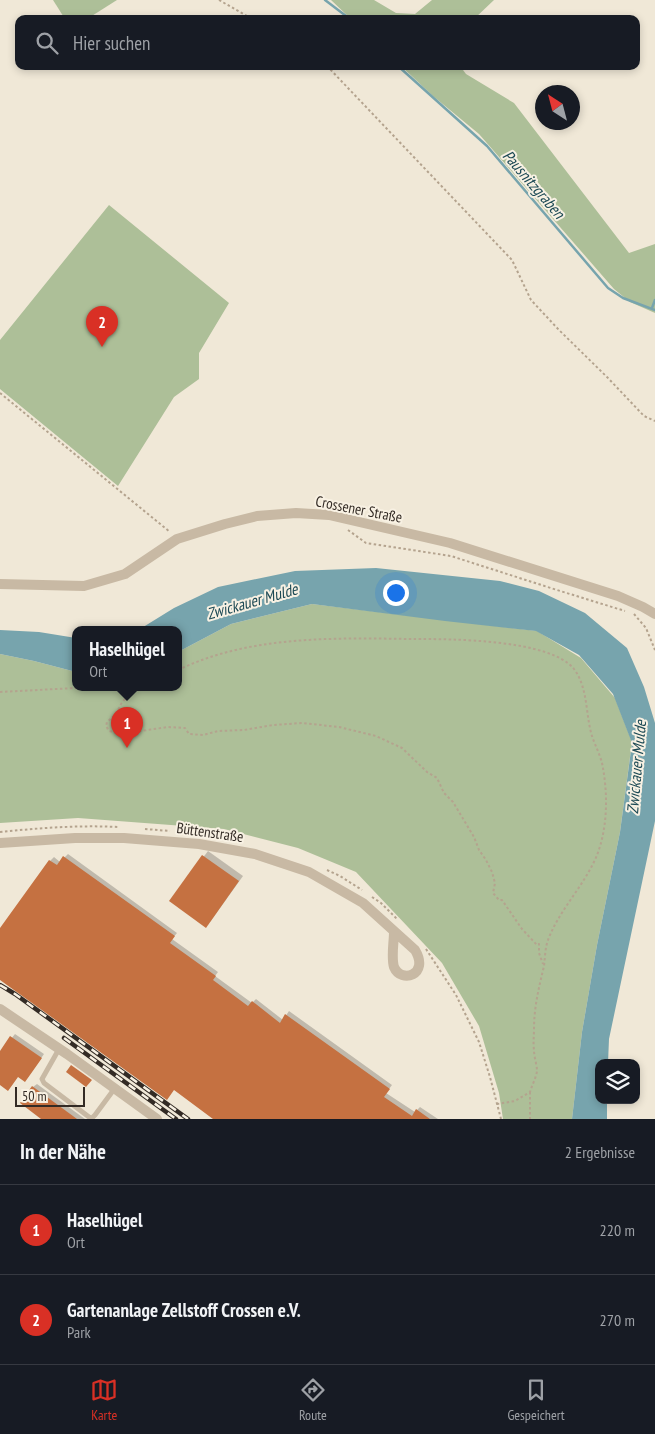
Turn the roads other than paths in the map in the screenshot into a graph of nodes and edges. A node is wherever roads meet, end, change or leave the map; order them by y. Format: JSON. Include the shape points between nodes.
{"nodes":[{"id":1,"x":0,"y":584,"type":"edge"},
{"id":2,"x":655,"y":614,"type":"edge"},
{"id":3,"x":0,"y":843,"type":"edge"},
{"id":4,"x":398,"y":928,"type":"road end"},
{"id":5,"x":0,"y":1009,"type":"edge"},
{"id":6,"x":59,"y":1049,"type":"junction"},
{"id":7,"x":114,"y":1088,"type":"junction"},
{"id":8,"x":157,"y":1119,"type":"edge"}],
"edges":[{"from":1,"to":2,"type":"street","name":"Crossener Straße","via":[[84,586],[125,574],[177,539],[257,516],[296,513],[329,515],[450,543],[618,596]]},
{"from":3,"to":4,"type":"street","name":"Büttenstraße","via":[[124,838],[199,844],[255,854],[309,872]]},
{"from":5,"to":6,"type":"street"},
{"from":6,"to":7,"type":"street"},
{"from":6,"to":7,"type":"lane","via":[[42,1079],[44,1084],[89,1117],[92,1118]]},
{"from":7,"to":8,"type":"street"}]}
